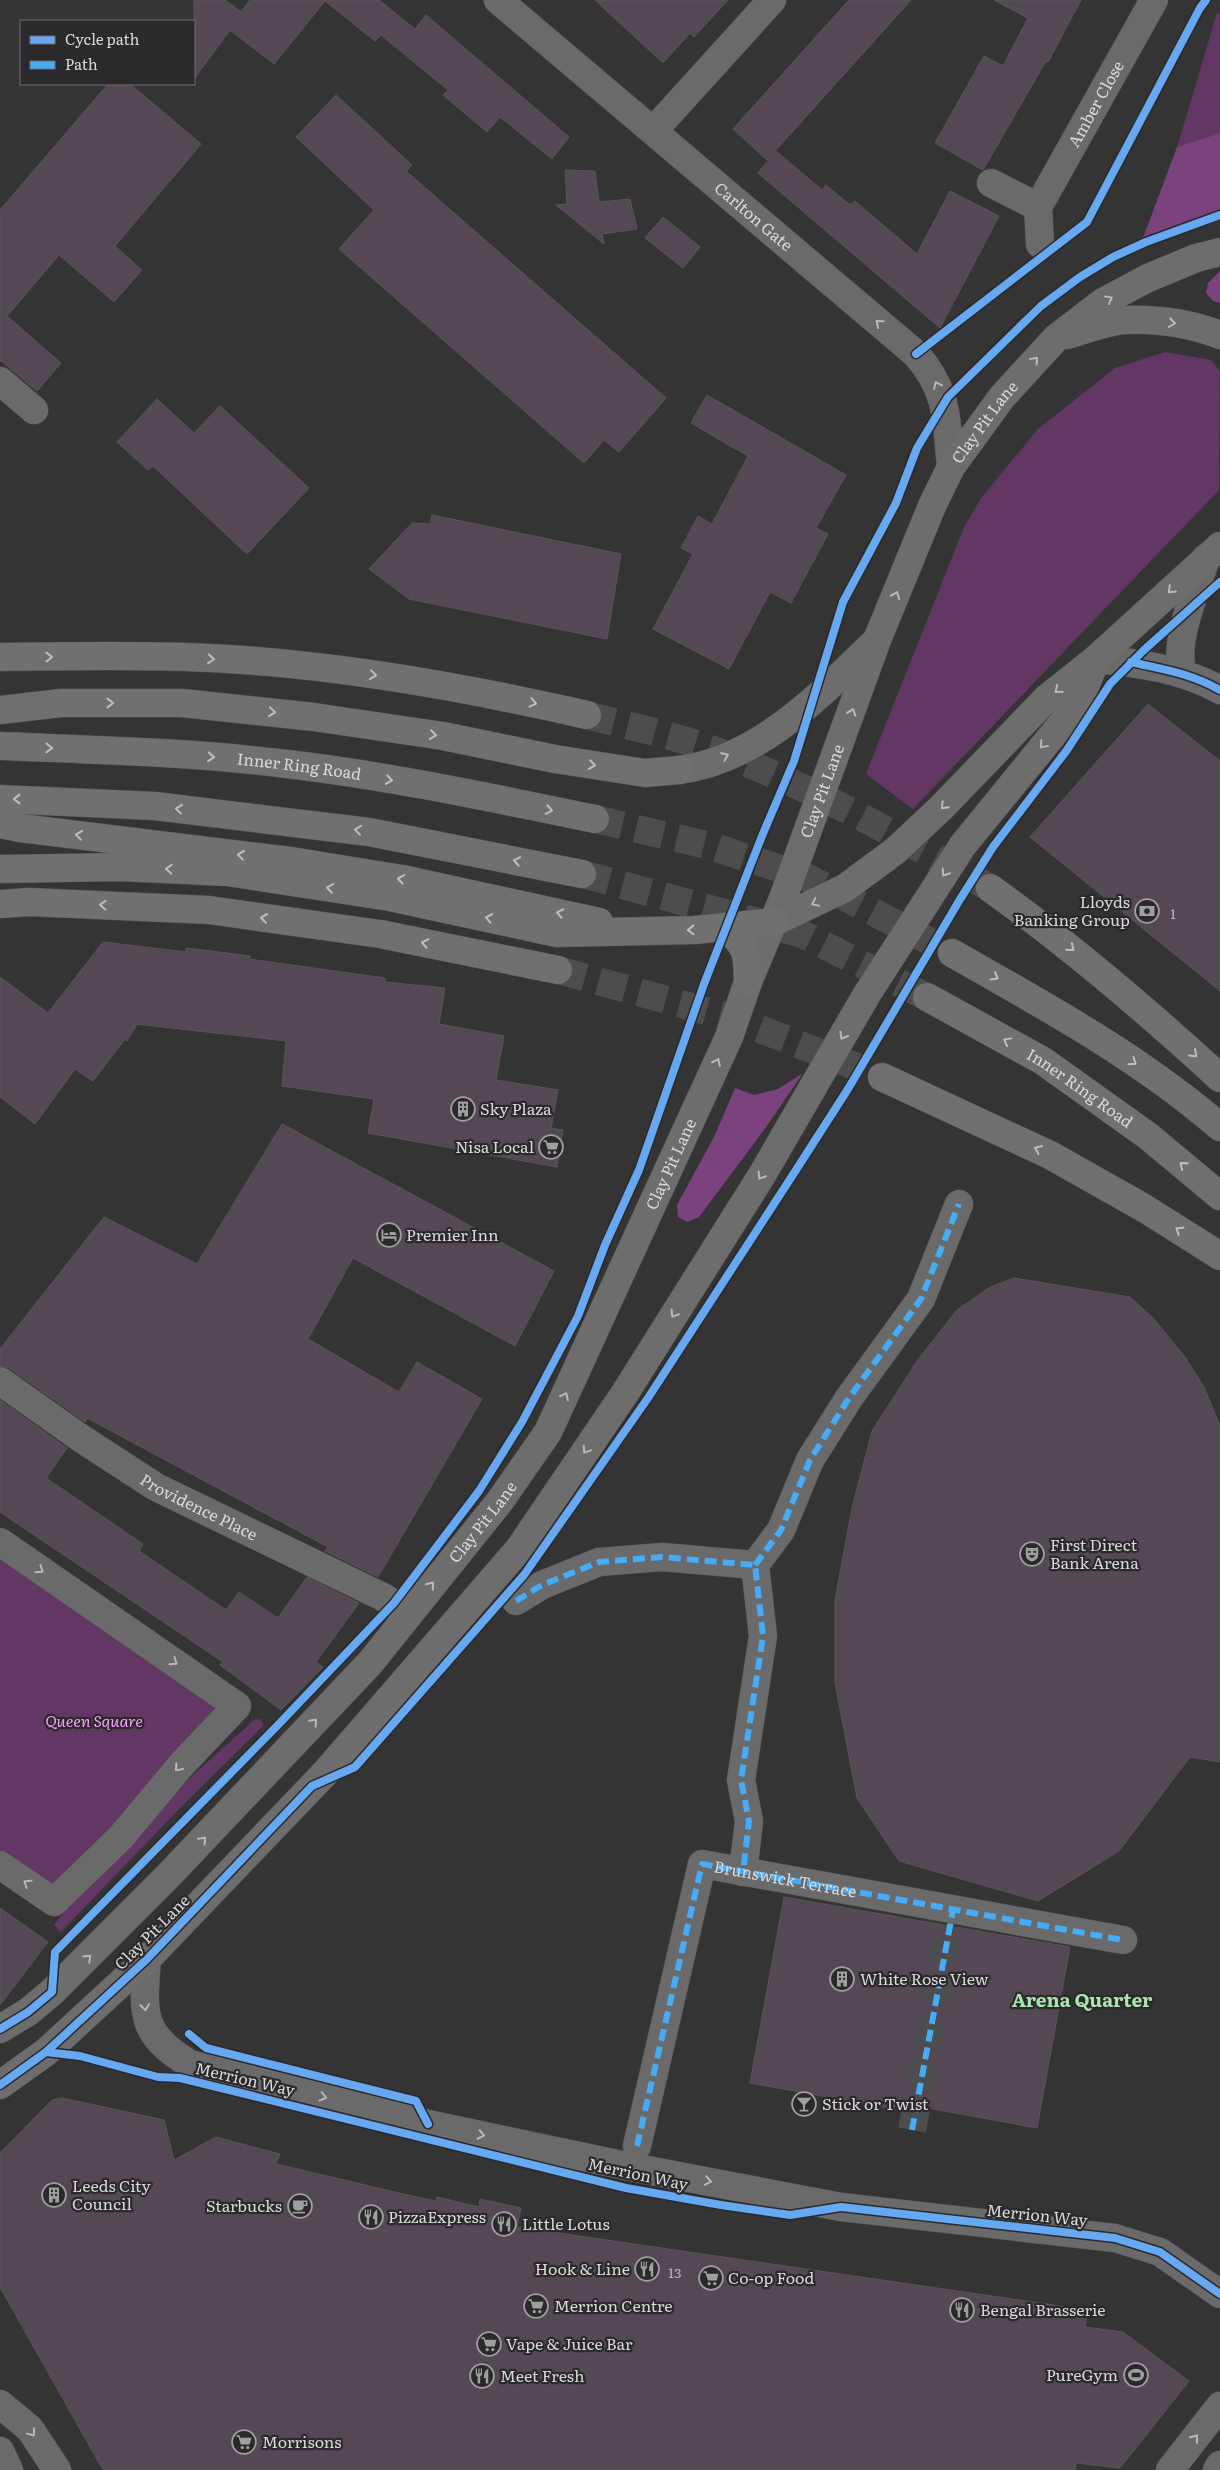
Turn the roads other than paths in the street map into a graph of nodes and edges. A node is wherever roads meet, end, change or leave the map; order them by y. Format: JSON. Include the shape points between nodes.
{"nodes":[{"id":1,"x":498,"y":0,"type":"edge"},
{"id":2,"x":772,"y":0,"type":"edge"},
{"id":3,"x":1154,"y":0,"type":"edge"},
{"id":4,"x":654,"y":130,"type":"junction"},
{"id":5,"x":991,"y":183,"type":"dead end"},
{"id":6,"x":1038,"y":207,"type":"junction"},
{"id":7,"x":1040,"y":244,"type":"dead end"},
{"id":8,"x":1220,"y":252,"type":"edge"},
{"id":9,"x":1220,"y":335,"type":"edge"},
{"id":10,"x":1056,"y":338,"type":"junction"},
{"id":11,"x":0,"y":381,"type":"edge"},
{"id":12,"x":34,"y":410,"type":"dead end"},
{"id":13,"x":951,"y":467,"type":"junction"},
{"id":14,"x":1216,"y":549,"type":"edge"},
{"id":15,"x":877,"y":640,"type":"junction"},
{"id":16,"x":0,"y":657,"type":"edge"},
{"id":17,"x":1096,"y":659,"type":"junction"},
{"id":18,"x":1182,"y":672,"type":"junction"},
{"id":19,"x":1220,"y":690,"type":"edge"},
{"id":20,"x":0,"y":710,"type":"edge"},
{"id":21,"x":587,"y":715,"type":"tunnel mouth"},
{"id":22,"x":0,"y":746,"type":"edge"},
{"id":23,"x":0,"y":798,"type":"edge"},
{"id":24,"x":595,"y":819,"type":"tunnel mouth"},
{"id":25,"x":0,"y":824,"type":"edge"},
{"id":26,"x":0,"y":869,"type":"edge"},
{"id":27,"x":582,"y":874,"type":"tunnel mouth"},
{"id":28,"x":990,"y":888,"type":"tunnel mouth"},
{"id":29,"x":0,"y":904,"type":"edge"},
{"id":30,"x":774,"y":922,"type":"junction"},
{"id":31,"x":726,"y":928,"type":"junction"},
{"id":32,"x":642,"y":932,"type":"junction"},
{"id":33,"x":952,"y":953,"type":"tunnel mouth"},
{"id":34,"x":558,"y":970,"type":"tunnel mouth"},
{"id":35,"x":748,"y":982,"type":"junction"},
{"id":36,"x":927,"y":997,"type":"tunnel mouth"},
{"id":37,"x":882,"y":1077,"type":"tunnel mouth"},
{"id":38,"x":1220,"y":1078,"type":"edge"},
{"id":39,"x":1220,"y":1127,"type":"edge"},
{"id":40,"x":1220,"y":1196,"type":"edge"},
{"id":41,"x":959,"y":1204,"type":"dead end"},
{"id":42,"x":1220,"y":1256,"type":"edge"},
{"id":43,"x":0,"y":1381,"type":"edge"},
{"id":44,"x":0,"y":1542,"type":"edge"},
{"id":45,"x":755,"y":1565,"type":"junction"},
{"id":46,"x":516,"y":1602,"type":"dead end"},
{"id":47,"x":409,"y":1614,"type":"junction"},
{"id":48,"x":0,"y":1865,"type":"edge"},
{"id":49,"x":743,"y":1872,"type":"junction"},
{"id":50,"x":1123,"y":1940,"type":"dead end"},
{"id":51,"x":147,"y":1958,"type":"junction"},
{"id":52,"x":0,"y":2029,"type":"edge"},
{"id":53,"x":0,"y":2085,"type":"edge"},
{"id":54,"x":637,"y":2146,"type":"dead end"},
{"id":55,"x":1220,"y":2294,"type":"edge"},
{"id":56,"x":0,"y":2404,"type":"edge"},
{"id":57,"x":1220,"y":2406,"type":"edge"},
{"id":58,"x":0,"y":2451,"type":"edge"},
{"id":59,"x":1220,"y":2465,"type":"edge"},
{"id":60,"x":9,"y":2470,"type":"edge"},
{"id":61,"x":57,"y":2470,"type":"edge"},
{"id":62,"x":1170,"y":2470,"type":"edge"},
{"id":63,"x":1217,"y":2470,"type":"edge"}],
"edges":[{"from":1,"to":4,"type":"street","name":"Carlton Gate"},
{"from":2,"to":4,"type":"street"},
{"from":3,"to":6,"type":"street","name":"Amber Close"},
{"from":13,"to":4,"type":"street","name":"Carlton Gate","one_way":true,"via":[[945,402],[930,370],[916,354]]},
{"from":5,"to":6,"type":"street"},
{"from":6,"to":7,"type":"street"},
{"from":10,"to":8,"type":"highway","name":"Clay Pit Lane","one_way":true,"via":[[1103,302],[1148,278],[1196,258]]},
{"from":10,"to":9,"type":"highway","one_way":true,"via":[[1126,320],[1164,322]]},
{"from":13,"to":10,"type":"highway","name":"Clay Pit Lane","one_way":true,"via":[[1002,397]]},
{"from":11,"to":12,"type":"street"},
{"from":15,"to":13,"type":"highway","name":"Clay Pit Lane","one_way":true},
{"from":14,"to":17,"type":"highway","name":"Clay Pit Lane","one_way":true},
{"from":14,"to":18,"type":"street","via":[[1183,632]]},
{"from":20,"to":15,"type":"highway","one_way":true,"via":[[61,703],[182,703],[314,717],[434,735],[645,773],[697,768],[759,740],[811,703]]},
{"from":30,"to":15,"type":"highway","name":"Clay Pit Lane","one_way":true},
{"from":16,"to":21,"type":"highway","one_way":true,"via":[[187,657],[298,666],[422,682]]},
{"from":17,"to":18,"type":"street"},
{"from":17,"to":30,"type":"highway","one_way":true,"via":[[1047,698],[895,851],[845,888]]},
{"from":17,"to":51,"type":"highway","name":"Clay Pit Lane","one_way":true,"via":[[1078,704],[963,845],[868,994],[762,1174],[630,1384],[519,1549],[326,1772]]},
{"from":18,"to":19,"type":"street"},
{"from":22,"to":24,"type":"highway","name":"Inner Ring Road","one_way":true,"via":[[149,752],[287,764],[441,788]]},
{"from":27,"to":23,"type":"highway","one_way":true,"via":[[369,832],[155,806]]},
{"from":32,"to":25,"type":"highway","one_way":true,"via":[[402,879],[291,861]]},
{"from":32,"to":26,"type":"highway","one_way":true,"via":[[557,933],[390,897],[227,872],[120,867]]},
{"from":28,"to":38,"type":"highway","one_way":true,"via":[[1054,934],[1140,1004]]},
{"from":34,"to":29,"type":"highway","one_way":true,"via":[[380,934],[209,910],[29,902]]},
{"from":30,"to":31,"type":"highway"},
{"from":30,"to":35,"type":"highway","name":"Clay Pit Lane"},
{"from":31,"to":32,"type":"highway","one_way":true},
{"from":31,"to":35,"type":"highway","via":[[742,943],[747,956]]},
{"from":33,"to":39,"type":"highway","one_way":true,"via":[[1077,1024],[1191,1102]]},
{"from":47,"to":35,"type":"highway","name":"Clay Pit Lane","one_way":true,"via":[[500,1501],[548,1432],[729,1037]]},
{"from":40,"to":36,"type":"highway","name":"Inner Ring Road","one_way":true,"via":[[1148,1136],[1042,1061]]},
{"from":42,"to":37,"type":"highway","one_way":true,"via":[[1050,1155]]},
{"from":41,"to":45,"type":"street","via":[[921,1299],[849,1398],[810,1460],[781,1530]]},
{"from":43,"to":47,"type":"street","name":"Providence Place","via":[[156,1487],[375,1593]]},
{"from":44,"to":48,"type":"street","one_way":true,"via":[[237,1706],[182,1764],[121,1837],[54,1902]]},
{"from":45,"to":46,"type":"street","via":[[662,1557],[598,1562],[542,1585]]},
{"from":45,"to":49,"type":"street","via":[[763,1636],[741,1780],[749,1821]]},
{"from":52,"to":47,"type":"highway","name":"Clay Pit Lane","one_way":true,"via":[[28,2012],[104,1943],[370,1663]]},
{"from":49,"to":50,"type":"street","name":"Brunswick Terrace"},
{"from":49,"to":54,"type":"street","name":"Brunswick Terrace","via":[[702,1864]]},
{"from":51,"to":53,"type":"highway","name":"Clay Pit Lane","via":[[46,2052]]},
{"from":51,"to":55,"type":"street","name":"Merrion Way","one_way":true,"via":[[146,2020],[156,2038],[170,2052],[190,2064],[428,2124],[631,2167],[841,2206],[1115,2238],[1160,2252]]},
{"from":56,"to":61,"type":"street","one_way":true,"via":[[30,2429]]},
{"from":62,"to":57,"type":"street","one_way":true},
{"from":58,"to":60,"type":"street"},
{"from":59,"to":63,"type":"street"}]}
